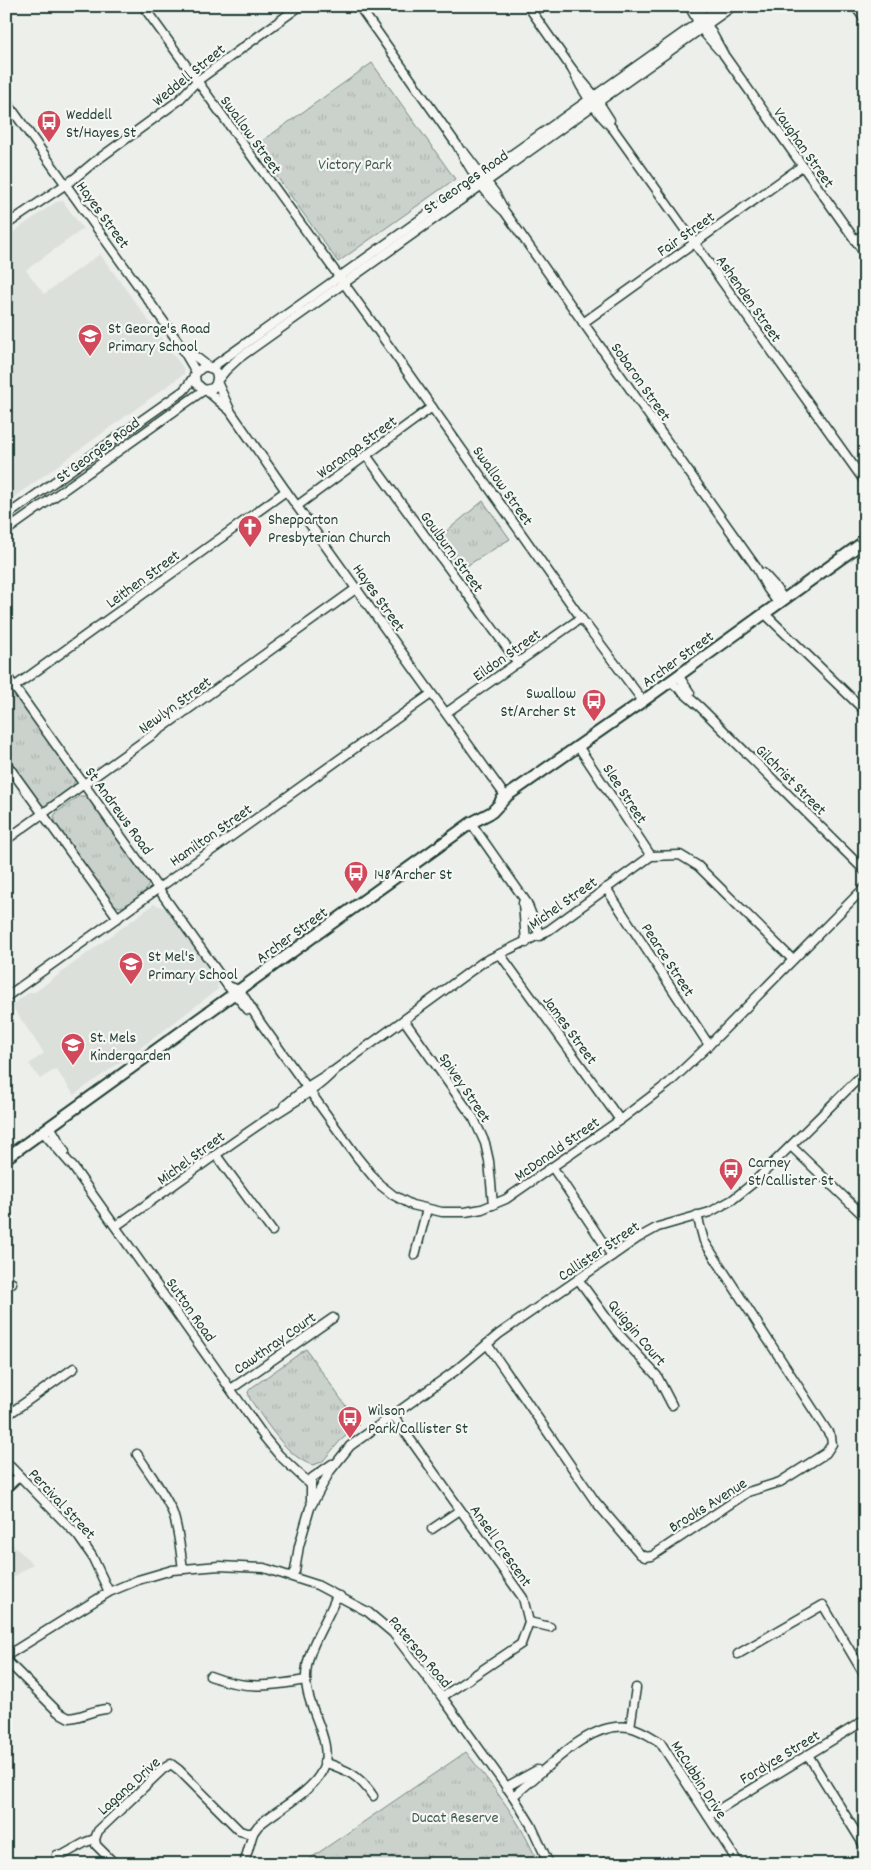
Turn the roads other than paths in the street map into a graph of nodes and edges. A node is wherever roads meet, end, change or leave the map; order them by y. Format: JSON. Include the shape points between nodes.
{"nodes":[{"id":1,"x":143,"y":6,"type":"edge"},
{"id":2,"x":300,"y":6,"type":"edge"},
{"id":3,"x":359,"y":6,"type":"edge"},
{"id":4,"x":528,"y":6,"type":"edge"},
{"id":5,"x":689,"y":6,"type":"edge"},
{"id":6,"x":698,"y":6,"type":"edge"},
{"id":7,"x":721,"y":6,"type":"edge"},
{"id":8,"x":733,"y":6,"type":"edge"},
{"id":9,"x":855,"y":6,"type":"edge"},
{"id":10,"x":865,"y":20,"type":"edge"},
{"id":11,"x":703,"y":23,"type":"junction"},
{"id":12,"x":197,"y":81,"type":"junction"},
{"id":13,"x":594,"y":100,"type":"junction"},
{"id":14,"x":6,"y":101,"type":"edge"},
{"id":15,"x":564,"y":122,"type":"junction"},
{"id":16,"x":543,"y":131,"type":"junction"},
{"id":17,"x":548,"y":139,"type":"junction"},
{"id":18,"x":527,"y":143,"type":"junction"},
{"id":19,"x":532,"y":150,"type":"junction"},
{"id":20,"x":509,"y":155,"type":"junction"},
{"id":21,"x":514,"y":163,"type":"junction"},
{"id":22,"x":802,"y":166,"type":"junction"},
{"id":23,"x":480,"y":177,"type":"junction"},
{"id":24,"x":64,"y":183,"type":"junction"},
{"id":25,"x":485,"y":184,"type":"junction"},
{"id":26,"x":449,"y":204,"type":"junction"},
{"id":27,"x":6,"y":225,"type":"edge"},
{"id":28,"x":865,"y":234,"type":"edge"},
{"id":29,"x":860,"y":242,"type":"edge"},
{"id":30,"x":694,"y":243,"type":"junction"},
{"id":31,"x":865,"y":254,"type":"edge"},
{"id":32,"x":341,"y":281,"type":"junction"},
{"id":33,"x":583,"y":322,"type":"junction"},
{"id":34,"x":179,"y":343,"type":"junction"},
{"id":35,"x":235,"y":357,"type":"junction"},
{"id":36,"x":211,"y":368,"type":"junction"},
{"id":37,"x":196,"y":374,"type":"junction"},
{"id":38,"x":217,"y":382,"type":"junction"},
{"id":39,"x":205,"y":390,"type":"junction"},
{"id":40,"x":178,"y":394,"type":"junction"},
{"id":41,"x":184,"y":403,"type":"junction"},
{"id":42,"x":432,"y":407,"type":"junction"},
{"id":43,"x":157,"y":409,"type":"junction"},
{"id":44,"x":231,"y":412,"type":"junction"},
{"id":45,"x":163,"y":418,"type":"junction"},
{"id":46,"x":97,"y":452,"type":"junction"},
{"id":47,"x":366,"y":455,"type":"junction"},
{"id":48,"x":104,"y":461,"type":"junction"},
{"id":49,"x":865,"y":482,"type":"edge"},
{"id":50,"x":286,"y":491,"type":"junction"},
{"id":51,"x":297,"y":506,"type":"junction"},
{"id":52,"x":6,"y":516,"type":"edge"},
{"id":53,"x":6,"y":531,"type":"edge"},
{"id":54,"x":863,"y":545,"type":"edge"},
{"id":55,"x":358,"y":588,"type":"junction"},
{"id":56,"x":774,"y":606,"type":"junction"},
{"id":57,"x":581,"y":618,"type":"junction"},
{"id":58,"x":518,"y":663,"type":"junction"},
{"id":59,"x":6,"y":675,"type":"edge"},
{"id":60,"x":674,"y":678,"type":"junction"},
{"id":61,"x":14,"y":687,"type":"junction"},
{"id":62,"x":431,"y":694,"type":"junction"},
{"id":63,"x":643,"y":701,"type":"junction"},
{"id":64,"x":865,"y":711,"type":"edge"},
{"id":65,"x":446,"y":713,"type":"junction"},
{"id":66,"x":578,"y":746,"type":"junction"},
{"id":67,"x":6,"y":763,"type":"edge"},
{"id":68,"x":85,"y":785,"type":"junction"},
{"id":69,"x":506,"y":797,"type":"junction"},
{"id":70,"x":43,"y":814,"type":"junction"},
{"id":71,"x":472,"y":823,"type":"junction"},
{"id":72,"x":6,"y":840,"type":"edge"},
{"id":73,"x":650,"y":856,"type":"junction"},
{"id":74,"x":865,"y":871,"type":"edge"},
{"id":75,"x":159,"y":887,"type":"junction"},
{"id":76,"x":865,"y":887,"type":"edge"},
{"id":77,"x":606,"y":888,"type":"junction"},
{"id":78,"x":522,"y":896,"type":"junction"},
{"id":79,"x":118,"y":918,"type":"junction"},
{"id":80,"x":540,"y":936,"type":"junction"},
{"id":81,"x":526,"y":943,"type":"junction"},
{"id":82,"x":500,"y":954,"type":"junction"},
{"id":83,"x":792,"y":959,"type":"junction"},
{"id":84,"x":233,"y":990,"type":"junction"},
{"id":85,"x":6,"y":997,"type":"edge"},
{"id":86,"x":404,"y":1020,"type":"junction"},
{"id":87,"x":709,"y":1045,"type":"junction"},
{"id":88,"x":865,"y":1072,"type":"edge"},
{"id":89,"x":308,"y":1089,"type":"junction"},
{"id":90,"x":620,"y":1120,"type":"junction"},
{"id":91,"x":46,"y":1129,"type":"junction"},
{"id":92,"x":791,"y":1146,"type":"junction"},
{"id":93,"x":216,"y":1155,"type":"junction"},
{"id":94,"x":6,"y":1158,"type":"edge"},
{"id":95,"x":553,"y":1168,"type":"junction"},
{"id":96,"x":493,"y":1205,"type":"junction"},
{"id":97,"x":427,"y":1209,"type":"junction"},
{"id":98,"x":697,"y":1215,"type":"junction"},
{"id":99,"x":865,"y":1217,"type":"edge"},
{"id":100,"x":116,"y":1226,"type":"junction"},
{"id":101,"x":272,"y":1231,"type":"dead end"},
{"id":102,"x":415,"y":1255,"type":"dead end"},
{"id":103,"x":612,"y":1256,"type":"junction"},
{"id":104,"x":578,"y":1279,"type":"junction"},
{"id":105,"x":333,"y":1318,"type":"dead end"},
{"id":106,"x":487,"y":1344,"type":"junction"},
{"id":107,"x":74,"y":1368,"type":"dead end"},
{"id":108,"x":230,"y":1389,"type":"junction"},
{"id":109,"x":672,"y":1405,"type":"dead end"},
{"id":110,"x":393,"y":1415,"type":"junction"},
{"id":111,"x":6,"y":1416,"type":"edge"},
{"id":112,"x":137,"y":1454,"type":"dead end"},
{"id":113,"x":343,"y":1454,"type":"junction"},
{"id":114,"x":6,"y":1462,"type":"edge"},
{"id":115,"x":290,"y":1465,"type":"junction"},
{"id":116,"x":20,"y":1476,"type":"junction"},
{"id":117,"x":316,"y":1476,"type":"junction"},
{"id":118,"x":311,"y":1486,"type":"junction"},
{"id":119,"x":322,"y":1486,"type":"junction"},
{"id":120,"x":6,"y":1489,"type":"edge"},
{"id":121,"x":460,"y":1510,"type":"junction"},
{"id":122,"x":309,"y":1511,"type":"junction"},
{"id":123,"x":432,"y":1529,"type":"dead end"},
{"id":124,"x":183,"y":1569,"type":"junction"},
{"id":125,"x":291,"y":1576,"type":"junction"},
{"id":126,"x":109,"y":1592,"type":"junction"},
{"id":127,"x":340,"y":1596,"type":"junction"},
{"id":128,"x":529,"y":1622,"type":"junction"},
{"id":129,"x":550,"y":1626,"type":"dead end"},
{"id":130,"x":738,"y":1654,"type":"dead end"},
{"id":131,"x":6,"y":1656,"type":"edge"},
{"id":132,"x":6,"y":1660,"type":"edge"},
{"id":133,"x":210,"y":1676,"type":"dead end"},
{"id":134,"x":865,"y":1676,"type":"edge"},
{"id":135,"x":306,"y":1680,"type":"junction"},
{"id":136,"x":636,"y":1688,"type":"dead end"},
{"id":137,"x":442,"y":1697,"type":"junction"},
{"id":138,"x":106,"y":1709,"type":"dead end"},
{"id":139,"x":865,"y":1720,"type":"edge"},
{"id":140,"x":630,"y":1727,"type":"junction"},
{"id":141,"x":808,"y":1755,"type":"junction"},
{"id":142,"x":324,"y":1762,"type":"junction"},
{"id":143,"x":546,"y":1766,"type":"junction"},
{"id":144,"x":506,"y":1787,"type":"junction"},
{"id":145,"x":373,"y":1796,"type":"dead end"},
{"id":146,"x":512,"y":1796,"type":"junction"},
{"id":147,"x":708,"y":1816,"type":"junction"},
{"id":148,"x":253,"y":1833,"type":"junction"},
{"id":149,"x":95,"y":1839,"type":"junction"},
{"id":150,"x":865,"y":1847,"type":"edge"},
{"id":151,"x":56,"y":1855,"type":"dead end"},
{"id":152,"x":609,"y":1861,"type":"dead end"},
{"id":153,"x":115,"y":1864,"type":"edge"},
{"id":154,"x":244,"y":1864,"type":"edge"},
{"id":155,"x":549,"y":1864,"type":"edge"},
{"id":156,"x":600,"y":1864,"type":"edge"},
{"id":157,"x":738,"y":1864,"type":"edge"}],
"edges":[{"from":1,"to":12,"type":"street","name":"Swallow Street"},
{"from":2,"to":12,"type":"street","name":"Weddell Street"},
{"from":3,"to":23,"type":"street"},
{"from":4,"to":13,"type":"street","name":"Ashenden Street"},
{"from":5,"to":11,"type":"street","name":"Vaughan Street"},
{"from":6,"to":11,"type":"street","name":"Vaughan Street"},
{"from":7,"to":11,"type":"street","name":"St Georges Road"},
{"from":8,"to":11,"type":"street","name":"St Georges Road"},
{"from":9,"to":10,"type":"street"},
{"from":11,"to":13,"type":"street","name":"St Georges Road"},
{"from":11,"to":22,"type":"street","name":"Vaughan Street"},
{"from":12,"to":24,"type":"street","name":"Weddell Street","via":[[178,101]]},
{"from":12,"to":32,"type":"street","name":"Swallow Street"},
{"from":13,"to":15,"type":"street","name":"St Georges Road"},
{"from":13,"to":30,"type":"street","name":"Ashenden Street"},
{"from":14,"to":24,"type":"street","name":"Hayes Street"},
{"from":15,"to":16,"type":"street","name":"St Georges Road"},
{"from":15,"to":17,"type":"street","name":"St Georges Road"},
{"from":16,"to":17,"type":"street"},
{"from":16,"to":18,"type":"street","name":"St Georges Road"},
{"from":17,"to":19,"type":"street","name":"St Georges Road"},
{"from":18,"to":19,"type":"street"},
{"from":18,"to":20,"type":"street","name":"St Georges Road"},
{"from":19,"to":21,"type":"street","name":"St Georges Road"},
{"from":20,"to":21,"type":"street"},
{"from":20,"to":23,"type":"street","name":"St Georges Road"},
{"from":21,"to":25,"type":"street","name":"St Georges Road"},
{"from":22,"to":29,"type":"street","name":"Vaughan Street"},
{"from":22,"to":30,"type":"street","name":"Fair Street"},
{"from":23,"to":25,"type":"street","name":"Sobaron Street"},
{"from":23,"to":26,"type":"street","name":"St Georges Road"},
{"from":24,"to":27,"type":"street","name":"Weddell Street","via":[[39,198],[36,204]]},
{"from":24,"to":34,"type":"street","name":"Hayes Street"},
{"from":25,"to":26,"type":"street","name":"St Georges Road"},
{"from":25,"to":33,"type":"street","name":"Sobaron Street","via":[[492,200],[505,212]]},
{"from":26,"to":32,"type":"street","name":"St Georges Road"},
{"from":28,"to":29,"type":"street"},
{"from":29,"to":31,"type":"street","name":"Vaughan Street"},
{"from":30,"to":33,"type":"street","name":"Fair Street"},
{"from":30,"to":49,"type":"street","name":"Ashenden Street"},
{"from":32,"to":35,"type":"street","name":"St Georges Road"},
{"from":32,"to":42,"type":"street","name":"Swallow Street"},
{"from":33,"to":56,"type":"street","name":"Sobaron Street","via":[[756,566]]},
{"from":34,"to":36,"type":"street","name":"Hayes Street"},
{"from":34,"to":37,"type":"street","name":"Hayes Street"},
{"from":35,"to":36,"type":"street","name":"St Georges Road"},
{"from":35,"to":38,"type":"street","name":"St Georges Road"},
{"from":36,"to":37,"type":"street","via":[[202,368]]},
{"from":36,"to":38,"type":"street"},
{"from":37,"to":39,"type":"street","via":[[198,386]]},
{"from":37,"to":40,"type":"street","name":"St Georges Road"},
{"from":38,"to":39,"type":"street","via":[[213,388]]},
{"from":38,"to":44,"type":"street","name":"Hayes Street"},
{"from":39,"to":41,"type":"street","name":"St Georges Road"},
{"from":39,"to":44,"type":"street","name":"Hayes Street"},
{"from":40,"to":41,"type":"street"},
{"from":40,"to":43,"type":"street","name":"St Georges Road"},
{"from":41,"to":45,"type":"street","name":"St Georges Road"},
{"from":42,"to":47,"type":"street","name":"Waranga Street"},
{"from":42,"to":57,"type":"street","name":"Swallow Street"},
{"from":43,"to":45,"type":"street"},
{"from":43,"to":46,"type":"street","name":"St Georges Road"},
{"from":44,"to":50,"type":"street","name":"Hayes Street"},
{"from":45,"to":48,"type":"street","name":"St Georges Road"},
{"from":46,"to":48,"type":"street"},
{"from":46,"to":52,"type":"street","name":"St Georges Road"},
{"from":47,"to":51,"type":"street","name":"Waranga Street"},
{"from":47,"to":58,"type":"street","name":"Goulburn Street"},
{"from":48,"to":53,"type":"street","name":"St Georges Road"},
{"from":50,"to":51,"type":"street","name":"Hayes Street"},
{"from":50,"to":61,"type":"street","name":"Leithen Street"},
{"from":51,"to":55,"type":"street","name":"Hayes Street"},
{"from":54,"to":56,"type":"main road","name":"Archer Street"},
{"from":55,"to":62,"type":"street","name":"Hayes Street"},
{"from":55,"to":68,"type":"street","name":"Newlyn Street"},
{"from":56,"to":60,"type":"main road","name":"Archer Street"},
{"from":56,"to":64,"type":"street","name":"Sobaron Street","via":[[797,644]]},
{"from":57,"to":58,"type":"street","name":"Eildon Street"},
{"from":57,"to":63,"type":"street","name":"Swallow Street"},
{"from":58,"to":65,"type":"street","name":"Eildon Street"},
{"from":59,"to":61,"type":"street","name":"St Andrews Road"},
{"from":60,"to":63,"type":"main road","name":"Archer Street"},
{"from":60,"to":74,"type":"street","name":"Gilchrist Street"},
{"from":61,"to":68,"type":"street","name":"St Andrews Road"},
{"from":62,"to":65,"type":"street","name":"Hayes Street"},
{"from":62,"to":75,"type":"street","name":"Hamilton Street"},
{"from":63,"to":66,"type":"main road","name":"Archer Street"},
{"from":65,"to":69,"type":"street","name":"Hayes Street"},
{"from":66,"to":69,"type":"main road","name":"Archer Street"},
{"from":66,"to":73,"type":"street","name":"Slee Street"},
{"from":67,"to":70,"type":"street"},
{"from":68,"to":70,"type":"street","name":"Newlyn Street"},
{"from":68,"to":75,"type":"street","name":"St Andrews Road"},
{"from":69,"to":71,"type":"main road","name":"Archer Street","via":[[492,812]]},
{"from":70,"to":72,"type":"street","name":"Newlyn Street"},
{"from":70,"to":79,"type":"street"},
{"from":71,"to":78,"type":"street"},
{"from":71,"to":84,"type":"main road","name":"Archer Street"},
{"from":73,"to":77,"type":"street","name":"Michel Street"},
{"from":73,"to":83,"type":"street","via":[[680,855],[698,866]]},
{"from":75,"to":79,"type":"street","name":"Hamilton Street"},
{"from":75,"to":84,"type":"street","name":"St Andrews Road"},
{"from":76,"to":83,"type":"street","name":"McDonald Street"},
{"from":77,"to":80,"type":"street","name":"Michel Street"},
{"from":77,"to":87,"type":"street","name":"Pearce Street"},
{"from":78,"to":80,"type":"street"},
{"from":78,"to":81,"type":"street"},
{"from":79,"to":85,"type":"street","name":"Hamilton Street"},
{"from":80,"to":81,"type":"street","name":"Michel Street"},
{"from":81,"to":82,"type":"street","name":"Michel Street"},
{"from":82,"to":86,"type":"street","name":"Michel Street","via":[[483,962]]},
{"from":82,"to":90,"type":"street","name":"James Street"},
{"from":83,"to":87,"type":"street","name":"McDonald Street"},
{"from":84,"to":89,"type":"street","name":"McDonald Street"},
{"from":84,"to":91,"type":"main road","name":"Archer Street"},
{"from":86,"to":89,"type":"street","name":"Michel Street","via":[[326,1080]]},
{"from":86,"to":96,"type":"street","name":"Spivey Street","via":[[474,1119],[489,1161]]},
{"from":87,"to":90,"type":"street","name":"McDonald Street","via":[[668,1083]]},
{"from":88,"to":92,"type":"street","name":"Callister Street"},
{"from":89,"to":93,"type":"street","name":"Michel Street","via":[[294,1104],[280,1110]]},
{"from":89,"to":97,"type":"street","name":"McDonald Street","via":[[380,1184],[404,1201]]},
{"from":90,"to":95,"type":"street","name":"McDonald Street"},
{"from":91,"to":94,"type":"main road","name":"Archer Street"},
{"from":91,"to":100,"type":"street","name":"Sutton Road"},
{"from":92,"to":98,"type":"street","name":"Callister Street","via":[[732,1200]]},
{"from":92,"to":99,"type":"street"},
{"from":93,"to":100,"type":"street","name":"Michel Street"},
{"from":93,"to":101,"type":"street"},
{"from":95,"to":96,"type":"street","name":"McDonald Street"},
{"from":95,"to":103,"type":"street"},
{"from":96,"to":97,"type":"street","name":"McDonald Street","via":[[454,1213]]},
{"from":97,"to":102,"type":"street"},
{"from":98,"to":103,"type":"street","name":"Callister Street","via":[[658,1227]]},
{"from":98,"to":106,"type":"street","name":"Brooks Avenue","via":[[704,1240],[831,1437],[832,1444],[826,1453],[780,1482],[748,1492],[652,1556],[645,1557],[595,1501]]},
{"from":100,"to":108,"type":"street","name":"Sutton Road"},
{"from":103,"to":104,"type":"street","name":"Callister Street"},
{"from":104,"to":106,"type":"street","name":"Callister Street"},
{"from":104,"to":109,"type":"street","name":"Quiggin Court","via":[[616,1331],[657,1376]]},
{"from":105,"to":108,"type":"street","name":"Cawthray Court"},
{"from":106,"to":110,"type":"street","name":"Callister Street"},
{"from":107,"to":111,"type":"street"},
{"from":108,"to":115,"type":"street","name":"Sutton Road","via":[[265,1438]]},
{"from":110,"to":113,"type":"street","name":"Callister Street"},
{"from":110,"to":121,"type":"street","name":"Ansell Crescent"},
{"from":112,"to":124,"type":"street","via":[[172,1511]]},
{"from":113,"to":117,"type":"street","name":"Callister Street"},
{"from":113,"to":119,"type":"street","name":"Callister Street"},
{"from":114,"to":116,"type":"street","name":"Percival Street"},
{"from":115,"to":117,"type":"street","name":"Sutton Road"},
{"from":115,"to":118,"type":"street","name":"Sutton Road"},
{"from":116,"to":120,"type":"street"},
{"from":116,"to":126,"type":"street","name":"Percival Street","via":[[78,1536],[92,1556]]},
{"from":117,"to":118,"type":"street","name":"Callister Street","via":[[310,1480]]},
{"from":117,"to":119,"type":"street","via":[[323,1479]]},
{"from":118,"to":119,"type":"street","via":[[314,1489]]},
{"from":118,"to":122,"type":"street","name":"Callister Street"},
{"from":119,"to":122,"type":"street","name":"Callister Street"},
{"from":121,"to":123,"type":"street"},
{"from":121,"to":128,"type":"street","name":"Ansell Crescent","via":[[523,1598]]},
{"from":122,"to":125,"type":"street","name":"Callister Street","via":[[295,1571]]},
{"from":124,"to":125,"type":"street","name":"Paterson Road","via":[[219,1566],[264,1568]]},
{"from":124,"to":126,"type":"street","name":"Paterson Road","via":[[138,1580]]},
{"from":125,"to":127,"type":"street","name":"Paterson Road"},
{"from":126,"to":131,"type":"street","name":"Paterson Road"},
{"from":127,"to":135,"type":"street","via":[[310,1654]]},
{"from":127,"to":137,"type":"street","name":"Paterson Road","via":[[368,1612],[393,1633]]},
{"from":128,"to":129,"type":"street"},
{"from":128,"to":137,"type":"street","via":[[521,1644]]},
{"from":130,"to":134,"type":"street","via":[[823,1605]]},
{"from":132,"to":138,"type":"street","via":[[58,1712],[69,1718]]},
{"from":133,"to":135,"type":"street","via":[[226,1683],[258,1687]]},
{"from":135,"to":142,"type":"street","via":[[308,1698],[322,1733]]},
{"from":136,"to":140,"type":"street"},
{"from":137,"to":144,"type":"street","name":"Paterson Road"},
{"from":139,"to":141,"type":"street","name":"Fordyce Street"},
{"from":140,"to":143,"type":"street","name":"McCubbin Drive","via":[[597,1731]]},
{"from":140,"to":147,"type":"street","name":"McCubbin Drive","via":[[660,1742]]},
{"from":141,"to":147,"type":"street","name":"Fordyce Street"},
{"from":141,"to":150,"type":"street"},
{"from":142,"to":145,"type":"street","via":[[348,1770],[365,1783]]},
{"from":142,"to":148,"type":"street","via":[[322,1771],[312,1784],[263,1821]]},
{"from":143,"to":144,"type":"street","name":"McCubbin Drive"},
{"from":143,"to":146,"type":"street","name":"McCubbin Drive"},
{"from":144,"to":146,"type":"street","name":"Paterson Road"},
{"from":146,"to":155,"type":"street","name":"Paterson Road","via":[[531,1825]]},
{"from":147,"to":157,"type":"street","name":"McCubbin Drive"},
{"from":148,"to":149,"type":"street","name":"Lagana Drive","via":[[235,1825],[171,1764],[102,1826]]},
{"from":148,"to":154,"type":"street"},
{"from":149,"to":151,"type":"street","name":"Lagana Drive","via":[[61,1856]]},
{"from":149,"to":153,"type":"street"},
{"from":152,"to":156,"type":"street"}]}
